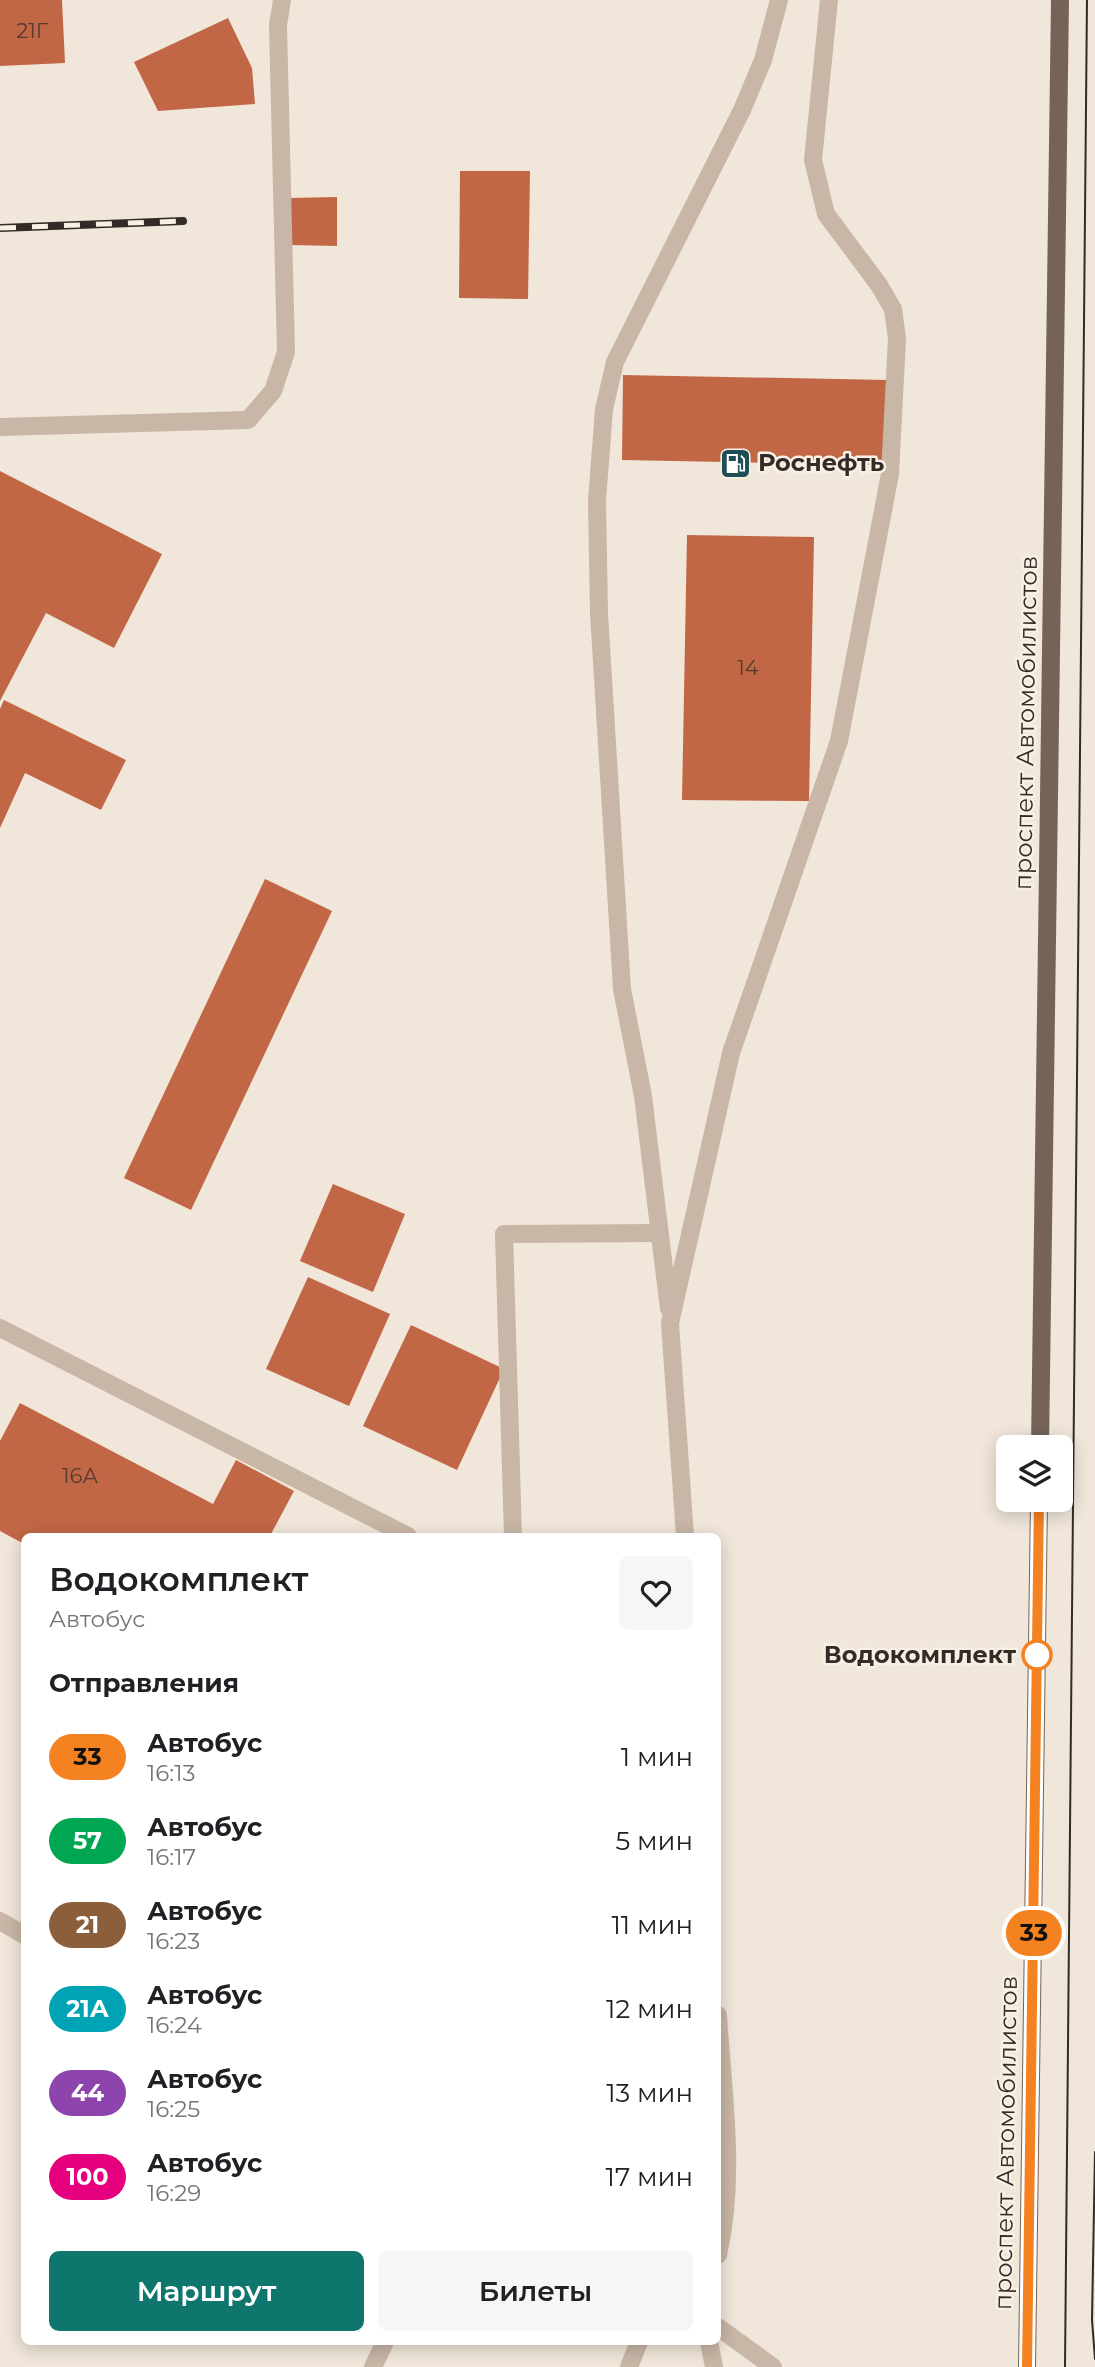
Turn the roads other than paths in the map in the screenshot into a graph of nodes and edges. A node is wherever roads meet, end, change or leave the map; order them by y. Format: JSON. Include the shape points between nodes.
{"nodes":[{"id":1,"x":282,"y":0,"type":"edge"},
{"id":2,"x":779,"y":0,"type":"edge"},
{"id":3,"x":829,"y":0,"type":"edge"},
{"id":4,"x":1059,"y":0,"type":"edge"},
{"id":5,"x":0,"y":426,"type":"edge"},
{"id":6,"x":660,"y":1233,"type":"junction"},
{"id":7,"x":670,"y":1323,"type":"junction"},
{"id":8,"x":0,"y":1328,"type":"edge"},
{"id":9,"x":1040,"y":1435,"type":"edge"},
{"id":10,"x":1040,"y":1512,"type":"edge"},
{"id":11,"x":402,"y":1533,"type":"edge"},
{"id":12,"x":513,"y":1533,"type":"edge"},
{"id":13,"x":685,"y":1533,"type":"edge"},
{"id":14,"x":0,"y":1921,"type":"edge"},
{"id":15,"x":21,"y":1933,"type":"edge"},
{"id":16,"x":721,"y":2059,"type":"edge"},
{"id":17,"x":721,"y":2240,"type":"edge"},
{"id":18,"x":721,"y":2329,"type":"edge"},
{"id":19,"x":384,"y":2345,"type":"edge"},
{"id":20,"x":638,"y":2345,"type":"edge"},
{"id":21,"x":710,"y":2345,"type":"edge"},
{"id":22,"x":373,"y":2367,"type":"edge"},
{"id":23,"x":629,"y":2367,"type":"edge"},
{"id":24,"x":714,"y":2367,"type":"edge"},
{"id":25,"x":773,"y":2367,"type":"edge"},
{"id":26,"x":1027,"y":2367,"type":"edge"}],
"edges":[{"from":1,"to":5,"type":"street","via":[[278,25],[286,352],[273,391],[248,420]]},
{"from":2,"to":6,"type":"street","via":[[763,60],[742,110],[615,362],[604,409],[597,501],[599,613],[622,989],[643,1096]]},
{"from":3,"to":7,"type":"street","via":[[813,160],[826,214],[893,309],[897,339],[890,474],[839,741],[732,1053]]},
{"from":4,"to":9,"type":"main road","name":"проспект Автомобилистов"},
{"from":6,"to":7,"type":"street"},
{"from":6,"to":12,"type":"street","via":[[504,1234]]},
{"from":7,"to":13,"type":"street"},
{"from":8,"to":11,"type":"street"},
{"from":10,"to":26,"type":"main road","name":"проспект Автомобилистов"},
{"from":14,"to":15,"type":"street"},
{"from":16,"to":17,"type":"street","via":[[729,2176]]},
{"from":18,"to":25,"type":"street"},
{"from":19,"to":22,"type":"street"},
{"from":20,"to":23,"type":"street"},
{"from":21,"to":24,"type":"street"}]}
